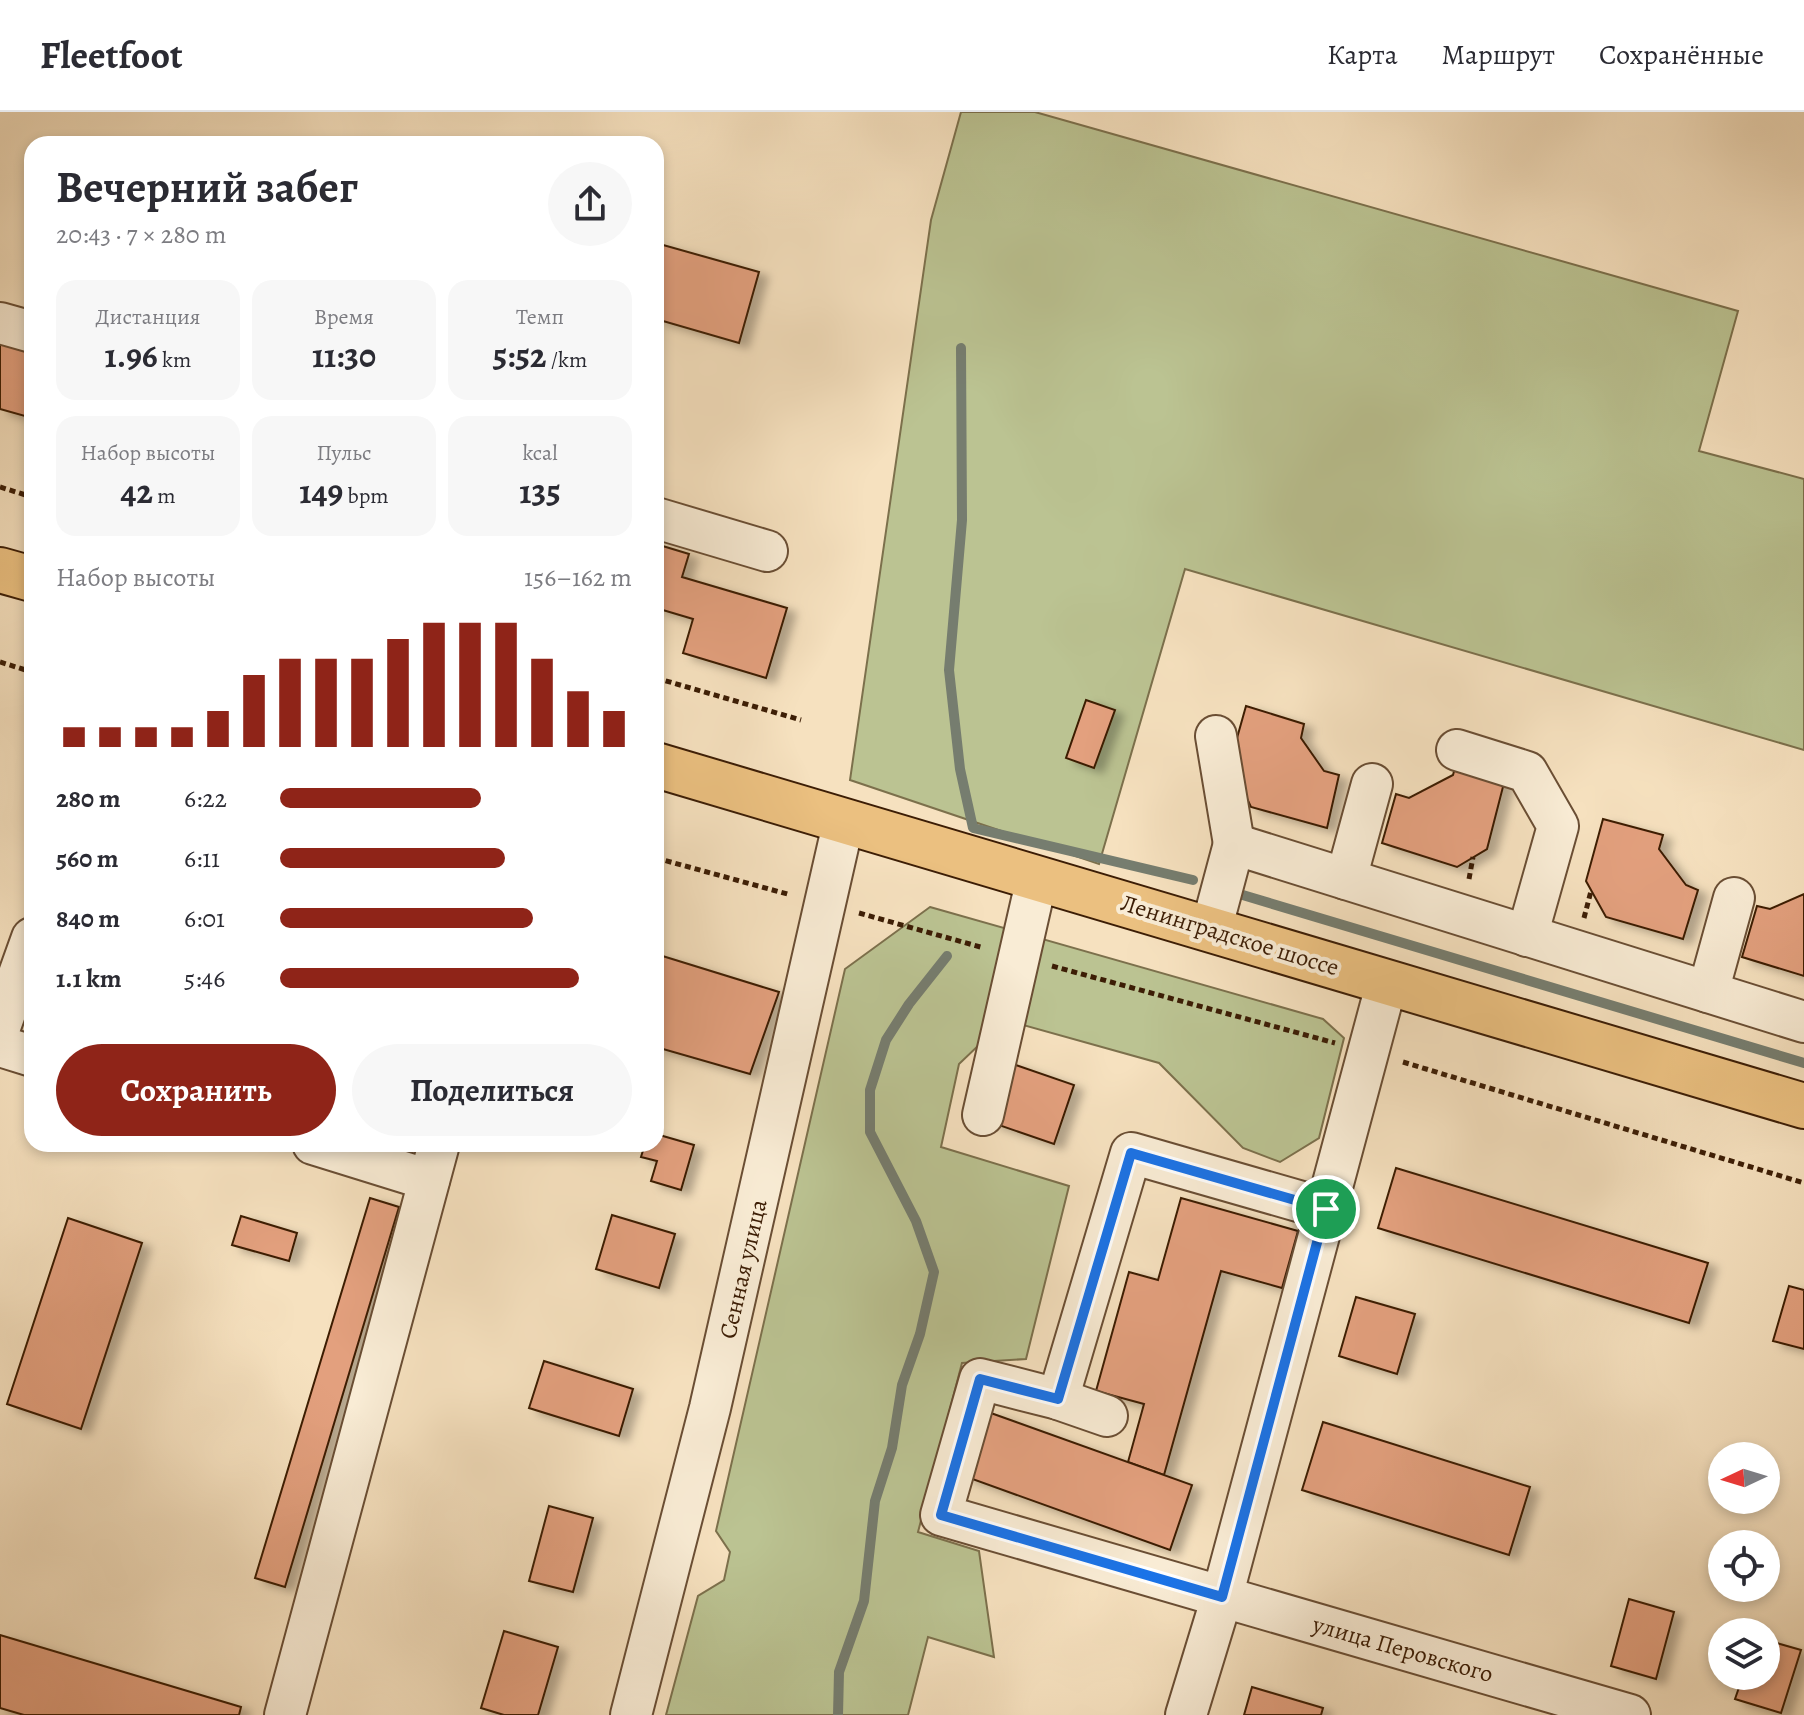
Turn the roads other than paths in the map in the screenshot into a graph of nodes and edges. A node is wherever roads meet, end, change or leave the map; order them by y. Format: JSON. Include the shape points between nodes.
{"nodes":[{"id":1,"x":0,"y":323,"type":"edge"},
{"id":2,"x":24,"y":330,"type":"edge"},
{"id":3,"x":664,"y":520,"type":"edge"},
{"id":4,"x":767,"y":551,"type":"dead end"},
{"id":5,"x":0,"y":570,"type":"edge"},
{"id":6,"x":24,"y":577,"type":"edge"},
{"id":7,"x":1216,"y":736,"type":"dead end"},
{"id":8,"x":1457,"y":750,"type":"dead end"},
{"id":9,"x":664,"y":767,"type":"edge"},
{"id":10,"x":1372,"y":784,"type":"dead end"},
{"id":11,"x":844,"y":820,"type":"junction"},
{"id":12,"x":1234,"y":844,"type":"junction"},
{"id":13,"x":1037,"y":878,"type":"junction"},
{"id":14,"x":1346,"y":879,"type":"junction"},
{"id":15,"x":1734,"y":898,"type":"dead end"},
{"id":16,"x":1211,"y":930,"type":"junction"},
{"id":17,"x":1527,"y":936,"type":"junction"},
{"id":18,"x":24,"y":960,"type":"edge"},
{"id":19,"x":1387,"y":982,"type":"junction"},
{"id":20,"x":1708,"y":992,"type":"junction"},
{"id":21,"x":1804,"y":1022,"type":"edge"},
{"id":22,"x":0,"y":1027,"type":"edge"},
{"id":23,"x":0,"y":1046,"type":"edge"},
{"id":24,"x":24,"y":1054,"type":"edge"},
{"id":25,"x":1804,"y":1106,"type":"edge"},
{"id":26,"x":983,"y":1115,"type":"dead end"},
{"id":27,"x":367,"y":1152,"type":"edge"},
{"id":28,"x":434,"y":1162,"type":"edge"},
{"id":29,"x":1326,"y":1209,"type":"junction"},
{"id":30,"x":1058,"y":1399,"type":"junction"},
{"id":31,"x":1107,"y":1416,"type":"dead end"},
{"id":32,"x":1222,"y":1597,"type":"junction"},
{"id":33,"x":285,"y":1715,"type":"edge"},
{"id":34,"x":631,"y":1715,"type":"edge"},
{"id":35,"x":1186,"y":1715,"type":"edge"},
{"id":36,"x":1630,"y":1715,"type":"edge"}],
"edges":[{"from":1,"to":2,"type":"street"},
{"from":3,"to":4,"type":"street"},
{"from":5,"to":6,"type":"main road"},
{"from":7,"to":12,"type":"street"},
{"from":8,"to":17,"type":"street","via":[[1527,772],[1558,826]]},
{"from":9,"to":11,"type":"main road","name":"Ленинградское шоссе"},
{"from":10,"to":14,"type":"street"},
{"from":11,"to":13,"type":"main road","name":"Ленинградское шоссе"},
{"from":11,"to":34,"type":"street","name":"Сенная улица","via":[[710,1408]]},
{"from":12,"to":14,"type":"street"},
{"from":12,"to":16,"type":"street"},
{"from":13,"to":16,"type":"main road","name":"Ленинградское шоссе"},
{"from":13,"to":26,"type":"street"},
{"from":14,"to":17,"type":"street"},
{"from":15,"to":20,"type":"street"},
{"from":16,"to":19,"type":"main road","name":"Ленинградское шоссе"},
{"from":17,"to":20,"type":"street"},
{"from":18,"to":22,"type":"street"},
{"from":19,"to":25,"type":"main road","name":"Ленинградское шоссе"},
{"from":19,"to":29,"type":"street"},
{"from":20,"to":21,"type":"street"},
{"from":23,"to":24,"type":"street"},
{"from":27,"to":28,"type":"street"},
{"from":28,"to":33,"type":"street"},
{"from":29,"to":30,"type":"street","via":[[1131,1153]]},
{"from":29,"to":32,"type":"street"},
{"from":30,"to":31,"type":"street"},
{"from":30,"to":32,"type":"street","name":"улица Перовского","via":[[980,1379],[941,1515]]},
{"from":32,"to":35,"type":"street"},
{"from":32,"to":36,"type":"street","name":"улица Перовского"}]}
